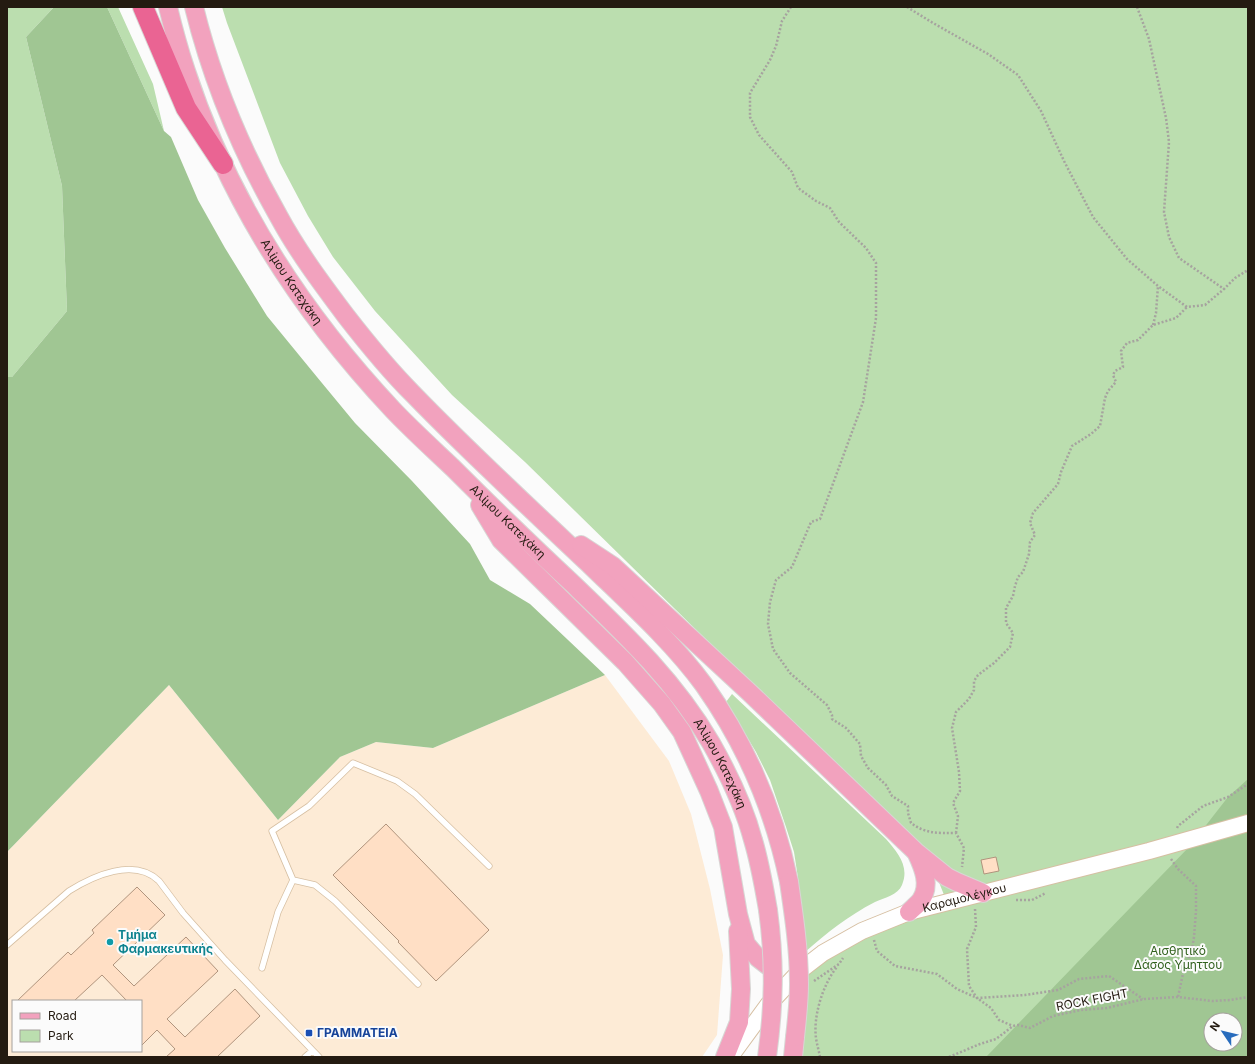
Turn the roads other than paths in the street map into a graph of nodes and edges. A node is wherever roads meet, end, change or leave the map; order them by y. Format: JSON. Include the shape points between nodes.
{"nodes":[{"id":1,"x":143,"y":7,"type":"edge"},
{"id":2,"x":168,"y":7,"type":"edge"},
{"id":3,"x":194,"y":7,"type":"edge"},
{"id":4,"x":223,"y":164,"type":"junction"},
{"id":5,"x":464,"y":480,"type":"junction"},
{"id":6,"x":537,"y":515,"type":"junction"},
{"id":7,"x":1248,"y":822,"type":"edge"},
{"id":8,"x":916,"y":852,"type":"junction"},
{"id":9,"x":489,"y":866,"type":"dead end"},
{"id":10,"x":292,"y":880,"type":"junction"},
{"id":11,"x":979,"y":900,"type":"junction"},
{"id":12,"x":909,"y":912,"type":"junction"},
{"id":13,"x":738,"y":914,"type":"junction"},
{"id":14,"x":7,"y":945,"type":"edge"},
{"id":15,"x":767,"y":965,"type":"joint"},
{"id":16,"x":262,"y":968,"type":"dead end"},
{"id":17,"x":801,"y":970,"type":"junction"},
{"id":18,"x":418,"y":984,"type":"dead end"},
{"id":19,"x":312,"y":1050,"type":"junction"},
{"id":20,"x":305,"y":1057,"type":"edge"},
{"id":21,"x":319,"y":1057,"type":"edge"},
{"id":22,"x":725,"y":1057,"type":"edge"},
{"id":23,"x":730,"y":1057,"type":"edge"},
{"id":24,"x":767,"y":1057,"type":"edge"},
{"id":25,"x":793,"y":1057,"type":"edge"}],
"edges":[{"from":1,"to":4,"type":"highway","via":[[186,108]]},
{"from":2,"to":4,"type":"main road","name":"Αλίμου Κατεχάκη","via":[[185,71]]},
{"from":3,"to":6,"type":"main road","name":"Αλίμου Κατεχάκη","via":[[209,61],[246,153],[279,219],[323,287],[411,392]]},
{"from":4,"to":5,"type":"main road","name":"Αλίμου Κατεχάκη","via":[[258,234],[301,300],[394,412]]},
{"from":5,"to":13,"type":"main road","via":[[501,540],[625,662],[662,704],[682,732],[723,827]]},
{"from":5,"to":24,"type":"main road","name":"Αλίμου Κατεχάκη","bridge":true,"via":[[652,662],[684,701],[723,765],[744,812],[757,856],[768,910],[774,986]]},
{"from":6,"to":8,"type":"main road","via":[[613,566]]},
{"from":6,"to":25,"type":"main road","name":"Αλίμου Κατεχάκη","bridge":true,"via":[[642,616],[687,664],[733,730],[757,779],[776,828],[789,882],[797,933],[799,985]]},
{"from":7,"to":11,"type":"main road","name":"Καραμολέγκου"},
{"from":8,"to":11,"type":"main road"},
{"from":8,"to":12,"type":"main road","via":[[925,874],[926,887],[921,899]]},
{"from":9,"to":10,"type":"lane","via":[[416,794],[397,781],[353,763],[309,806],[272,831]]},
{"from":10,"to":16,"type":"lane","via":[[278,912]]},
{"from":10,"to":18,"type":"lane","via":[[315,885],[335,901]]},
{"from":11,"to":12,"type":"main road","name":"Καραμολέγκου"},
{"from":12,"to":17,"type":"main road","name":"Καραμολέγκου","via":[[862,931],[823,953]]},
{"from":13,"to":15,"type":"main road","via":[[746,944]]},
{"from":13,"to":22,"type":"main road","via":[[741,989],[738,1022]]},
{"from":14,"to":19,"type":"lane","via":[[74,888],[99,876],[138,870],[154,876],[225,960]]},
{"from":15,"to":17,"type":"main road","via":[[776,969]]},
{"from":17,"to":23,"type":"main road","name":"Καραμολέγκου","via":[[768,1005]]},
{"from":19,"to":20,"type":"lane"},
{"from":19,"to":21,"type":"lane"}]}
